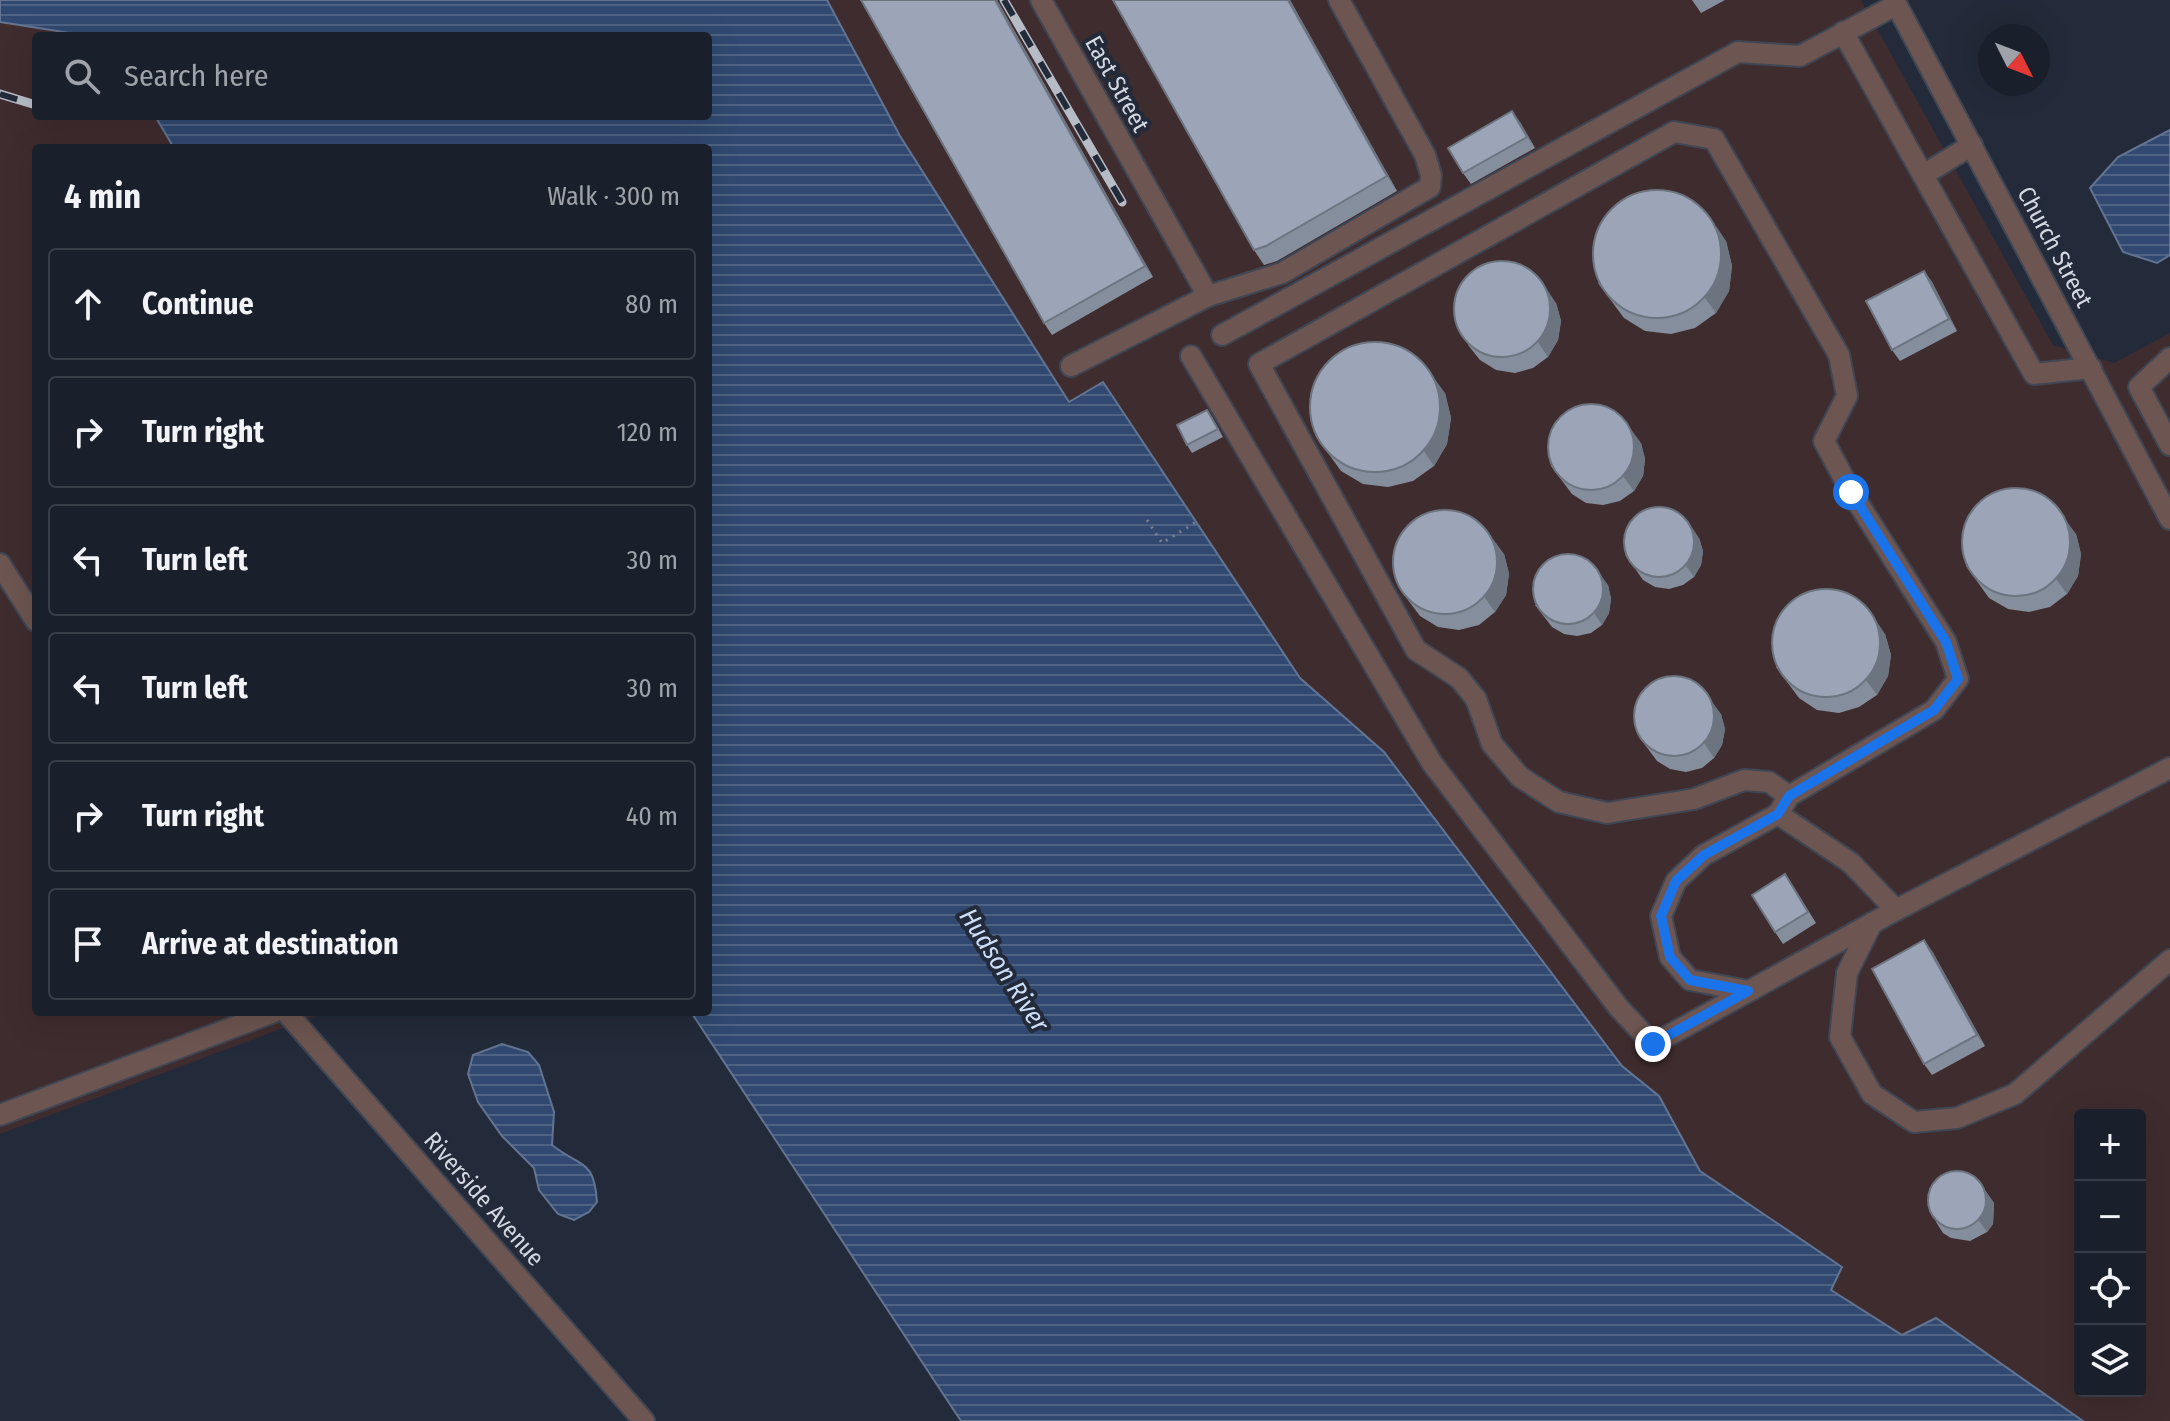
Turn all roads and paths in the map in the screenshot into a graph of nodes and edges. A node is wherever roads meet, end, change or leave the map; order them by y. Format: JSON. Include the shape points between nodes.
{"nodes":[{"id":1,"x":1041,"y":0,"type":"edge"},
{"id":2,"x":1339,"y":0,"type":"edge"},
{"id":3,"x":1895,"y":2,"type":"edge"},
{"id":4,"x":1843,"y":32,"type":"junction"},
{"id":5,"x":1972,"y":145,"type":"junction"},
{"id":6,"x":1923,"y":175,"type":"junction"},
{"id":7,"x":1208,"y":296,"type":"junction"},
{"id":8,"x":1222,"y":335,"type":"dead end"},
{"id":9,"x":1191,"y":356,"type":"dead end"},
{"id":10,"x":2170,"y":358,"type":"edge"},
{"id":11,"x":1071,"y":366,"type":"dead end"},
{"id":12,"x":2091,"y":368,"type":"junction"},
{"id":13,"x":2170,"y":445,"type":"edge"},
{"id":14,"x":2170,"y":519,"type":"edge"},
{"id":15,"x":1147,"y":520,"type":"dead end"},
{"id":16,"x":1196,"y":522,"type":"dead end"},
{"id":17,"x":0,"y":564,"type":"edge"},
{"id":18,"x":32,"y":615,"type":"edge"},
{"id":19,"x":2170,"y":768,"type":"edge"},
{"id":20,"x":1784,"y":805,"type":"junction"},
{"id":21,"x":1896,"y":910,"type":"junction"},
{"id":22,"x":1872,"y":923,"type":"junction"},
{"id":23,"x":2170,"y":960,"type":"edge"},
{"id":24,"x":1748,"y":991,"type":"junction"},
{"id":25,"x":263,"y":1016,"type":"edge"},
{"id":26,"x":290,"y":1016,"type":"edge"},
{"id":27,"x":0,"y":1115,"type":"edge"},
{"id":28,"x":644,"y":1421,"type":"edge"}],
"edges":[{"from":1,"to":7,"type":"street","name":"East Street"},
{"from":2,"to":7,"type":"street","via":[[1425,155],[1430,187],[1282,273]]},
{"from":3,"to":4,"type":"street"},
{"from":3,"to":5,"type":"street","name":"Church Street"},
{"from":4,"to":6,"type":"street"},
{"from":4,"to":8,"type":"street","via":[[1800,56],[1738,52]]},
{"from":5,"to":6,"type":"street"},
{"from":5,"to":12,"type":"street","name":"Church Street"},
{"from":6,"to":12,"type":"street","via":[[2034,374]]},
{"from":7,"to":11,"type":"street"},
{"from":9,"to":24,"type":"street","via":[[1432,763],[1619,1008],[1653,1044]]},
{"from":10,"to":13,"type":"street","via":[[2139,387]]},
{"from":12,"to":14,"type":"street","name":"Church Street"},
{"from":15,"to":16,"type":"path","via":[[1162,543]]},
{"from":17,"to":18,"type":"street"},
{"from":19,"to":21,"type":"street"},
{"from":20,"to":20,"type":"street","via":[[1934,710],[1958,679],[1946,642],[1824,441],[1847,396],[1839,355],[1714,139],[1674,132],[1259,364],[1416,650],[1459,678],[1476,699],[1492,744],[1520,777],[1559,802],[1607,813],[1694,799],[1744,780],[1769,782]]},
{"from":20,"to":21,"type":"street"},
{"from":20,"to":24,"type":"street","via":[[1704,855],[1676,881],[1661,916],[1670,957],[1690,980]]},
{"from":21,"to":22,"type":"street"},
{"from":22,"to":23,"type":"street","via":[[1847,973],[1840,1037],[1872,1094],[1914,1122],[1957,1118],[2015,1094]]},
{"from":22,"to":24,"type":"street"},
{"from":25,"to":27,"type":"street"},
{"from":26,"to":28,"type":"street","name":"Riverside Avenue"}]}
